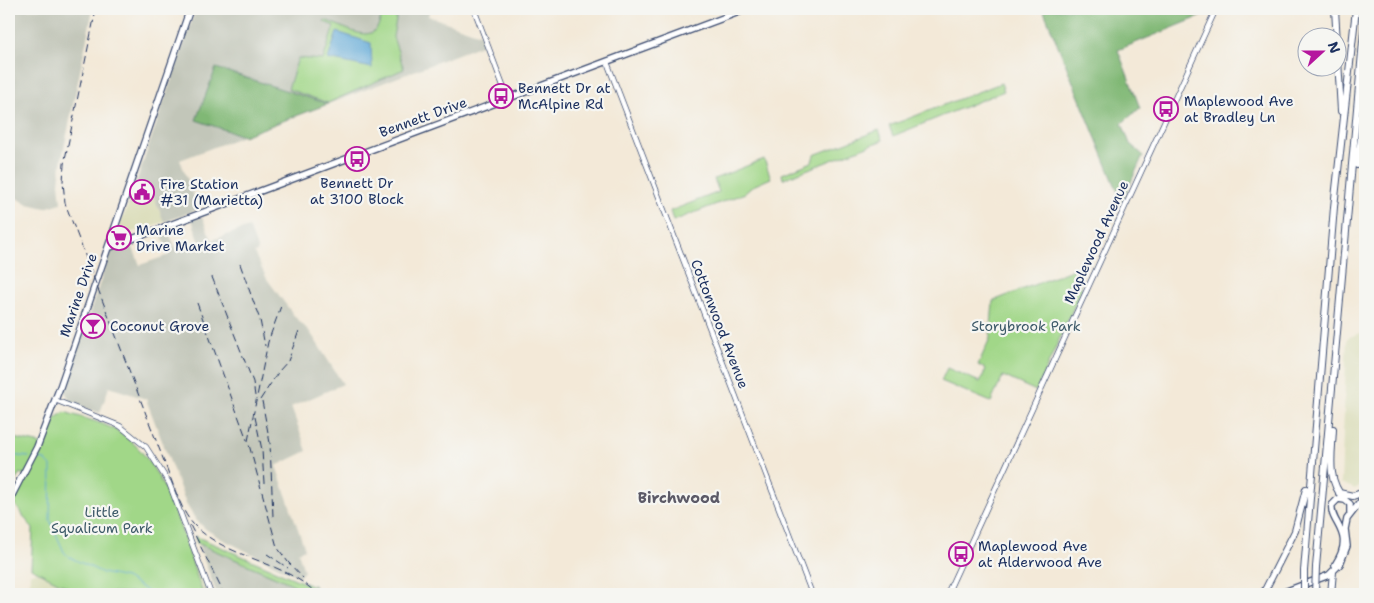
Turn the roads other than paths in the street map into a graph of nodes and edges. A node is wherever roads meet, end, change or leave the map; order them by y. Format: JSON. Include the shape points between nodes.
{"nodes":[{"id":1,"x":190,"y":9,"type":"edge"},
{"id":2,"x":474,"y":9,"type":"edge"},
{"id":3,"x":747,"y":9,"type":"edge"},
{"id":4,"x":1216,"y":9,"type":"edge"},
{"id":5,"x":1335,"y":9,"type":"edge"},
{"id":6,"x":1356,"y":9,"type":"edge"},
{"id":7,"x":1365,"y":19,"type":"edge"},
{"id":8,"x":607,"y":62,"type":"junction"},
{"id":9,"x":508,"y":99,"type":"junction"},
{"id":10,"x":1365,"y":112,"type":"edge"},
{"id":11,"x":1334,"y":207,"type":"junction"},
{"id":12,"x":1349,"y":218,"type":"junction"},
{"id":13,"x":108,"y":248,"type":"junction"},
{"id":14,"x":1336,"y":363,"type":"junction"},
{"id":15,"x":55,"y":400,"type":"junction"},
{"id":16,"x":1314,"y":433,"type":"junction"},
{"id":17,"x":1337,"y":491,"type":"junction"},
{"id":18,"x":1365,"y":493,"type":"edge"},
{"id":19,"x":1345,"y":500,"type":"junction"},
{"id":20,"x":9,"y":501,"type":"edge"},
{"id":21,"x":1350,"y":514,"type":"junction"},
{"id":22,"x":1335,"y":516,"type":"junction"},
{"id":23,"x":1332,"y":572,"type":"junction"},
{"id":24,"x":1319,"y":579,"type":"junction"},
{"id":25,"x":211,"y":594,"type":"edge"},
{"id":26,"x":812,"y":594,"type":"edge"},
{"id":27,"x":947,"y":594,"type":"edge"},
{"id":28,"x":1264,"y":594,"type":"edge"},
{"id":29,"x":1279,"y":594,"type":"edge"},
{"id":30,"x":1304,"y":594,"type":"edge"},
{"id":31,"x":1315,"y":594,"type":"edge"},
{"id":32,"x":1331,"y":594,"type":"edge"}],
"edges":[{"from":1,"to":13,"type":"main road","name":"Marine Drive"},
{"from":2,"to":9,"type":"street"},
{"from":3,"to":8,"type":"main road","name":"Bennett Drive"},
{"from":4,"to":27,"type":"street","name":"Maplewood Avenue"},
{"from":5,"to":11,"type":"highway","via":[[1342,105]]},
{"from":6,"to":11,"type":"highway"},
{"from":7,"to":12,"type":"highway"},
{"from":8,"to":9,"type":"main road","name":"Bennett Drive"},
{"from":8,"to":26,"type":"street","name":"Cottonwood Avenue"},
{"from":9,"to":13,"type":"main road","name":"Bennett Drive"},
{"from":10,"to":12,"type":"highway"},
{"from":11,"to":16,"type":"highway"},
{"from":12,"to":14,"type":"highway"},
{"from":13,"to":15,"type":"main road","name":"Marine Drive"},
{"from":14,"to":17,"type":"highway","via":[[1331,475]]},
{"from":14,"to":31,"type":"highway","bridge":true},
{"from":15,"to":20,"type":"main road","name":"Marine Drive"},
{"from":15,"to":25,"type":"street","via":[[120,426],[146,447],[169,484]]},
{"from":16,"to":28,"type":"highway","via":[[1308,479],[1294,531]]},
{"from":16,"to":30,"type":"highway","bridge":true},
{"from":17,"to":18,"type":"highway","via":[[1350,496]]},
{"from":17,"to":19,"type":"highway"},
{"from":18,"to":19,"type":"main road","via":[[1358,499]]},
{"from":18,"to":21,"type":"main road"},
{"from":19,"to":21,"type":"main road","via":[[1351,506]]},
{"from":19,"to":22,"type":"main road","via":[[1337,500],[1333,504]]},
{"from":21,"to":22,"type":"main road","via":[[1342,518]]},
{"from":21,"to":23,"type":"main road","via":[[1345,525],[1346,553]]},
{"from":22,"to":24,"type":"main road","via":[[1343,536],[1341,554],[1332,569]]},
{"from":23,"to":24,"type":"main road"},
{"from":23,"to":32,"type":"highway"},
{"from":24,"to":29,"type":"main road"}]}
